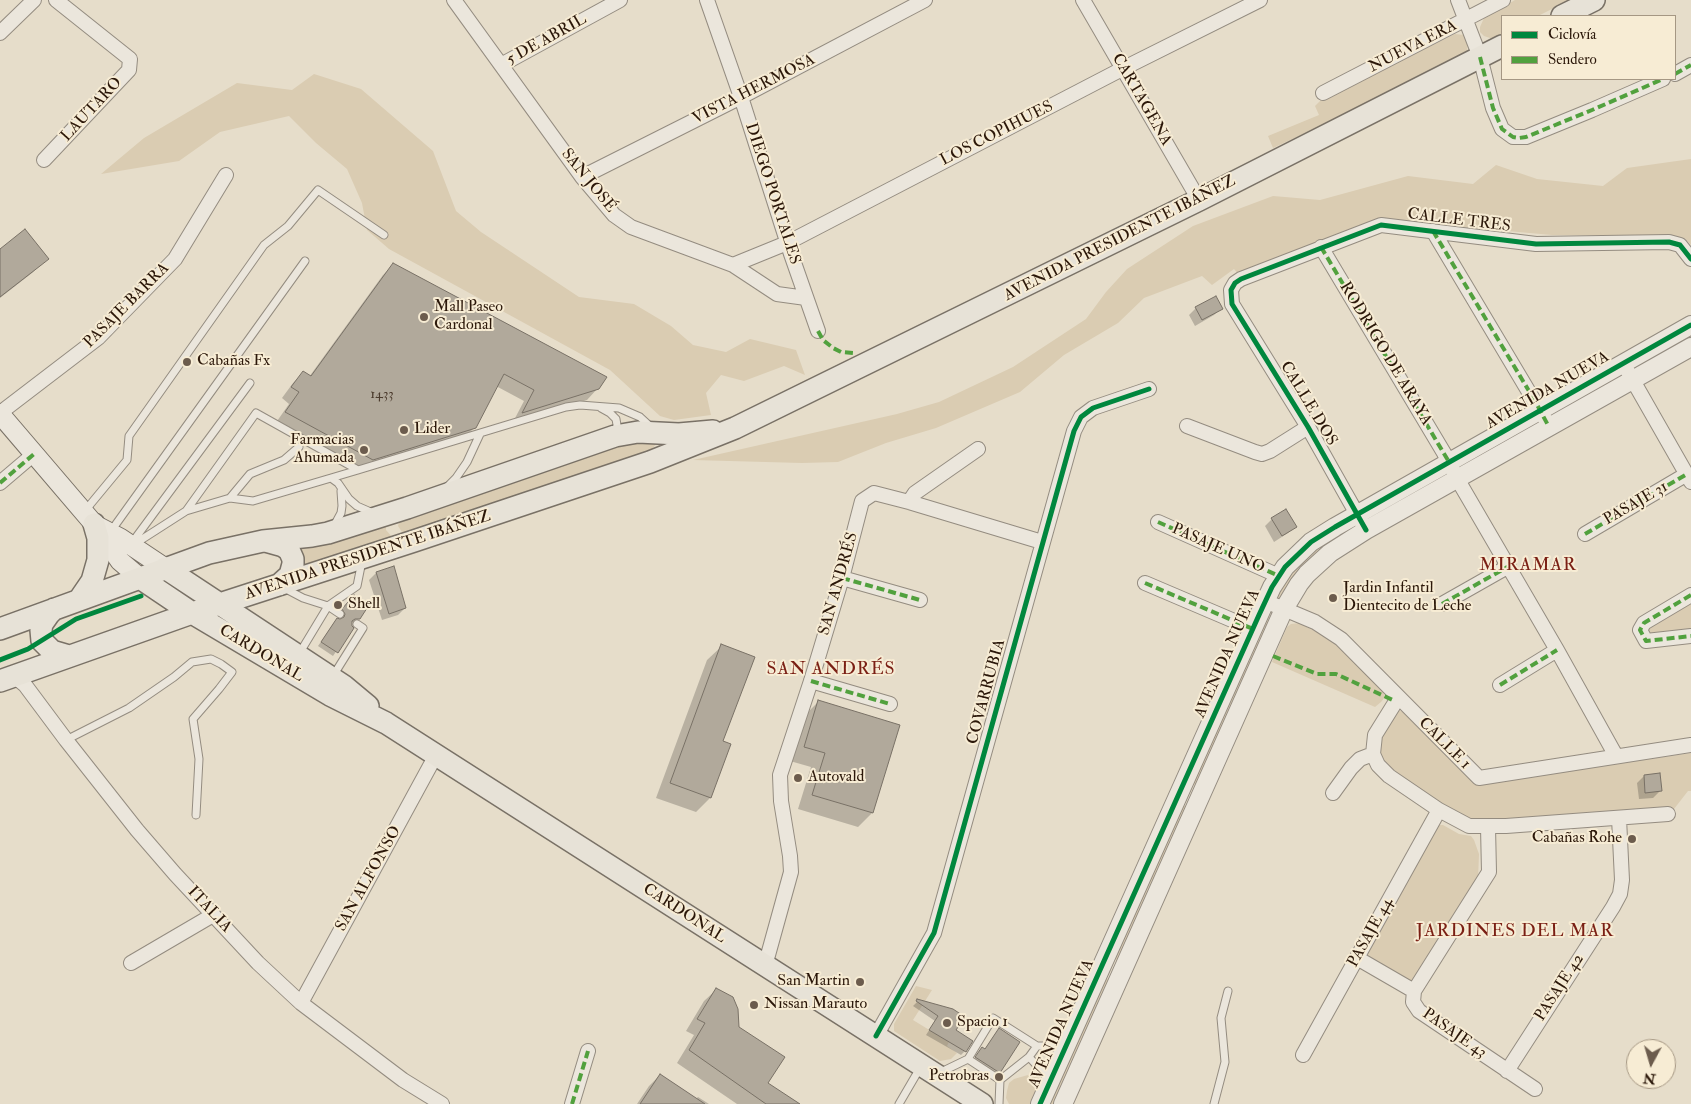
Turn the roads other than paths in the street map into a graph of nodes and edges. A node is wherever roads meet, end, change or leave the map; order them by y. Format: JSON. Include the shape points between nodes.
{"nodes":[{"id":1,"x":34,"y":0,"type":"edge"},
{"id":2,"x":56,"y":0,"type":"edge"},
{"id":3,"x":454,"y":0,"type":"edge"},
{"id":4,"x":620,"y":0,"type":"edge"},
{"id":5,"x":707,"y":0,"type":"edge"},
{"id":6,"x":926,"y":0,"type":"edge"},
{"id":7,"x":1083,"y":0,"type":"edge"},
{"id":8,"x":1260,"y":0,"type":"edge"},
{"id":9,"x":1458,"y":0,"type":"edge"},
{"id":10,"x":1504,"y":0,"type":"edge"},
{"id":11,"x":1594,"y":0,"type":"edge"},
{"id":12,"x":1564,"y":15,"type":"edge"},
{"id":13,"x":1467,"y":20,"type":"junction"},
{"id":14,"x":0,"y":33,"type":"edge"},
{"id":15,"x":1501,"y":46,"type":"edge"},
{"id":16,"x":1480,"y":57,"type":"junction"},
{"id":17,"x":501,"y":65,"type":"junction"},
{"id":18,"x":1691,"y":65,"type":"edge"},
{"id":19,"x":1124,"y":68,"type":"junction"},
{"id":20,"x":1676,"y":73,"type":"edge"},
{"id":21,"x":1661,"y":80,"type":"edge"},
{"id":22,"x":1323,"y":93,"type":"dead end"},
{"id":23,"x":741,"y":97,"type":"junction"},
{"id":24,"x":44,"y":160,"type":"dead end"},
{"id":25,"x":226,"y":175,"type":"dead end"},
{"id":26,"x":582,"y":177,"type":"junction"},
{"id":27,"x":1199,"y":200,"type":"junction"},
{"id":28,"x":1433,"y":231,"type":"junction"},
{"id":29,"x":384,"y":235,"type":"dead end"},
{"id":30,"x":787,"y":243,"type":"junction"},
{"id":31,"x":1321,"y":247,"type":"junction"},
{"id":32,"x":1691,"y":259,"type":"edge"},
{"id":33,"x":305,"y":262,"type":"dead end"},
{"id":34,"x":733,"y":266,"type":"junction"},
{"id":35,"x":1231,"y":290,"type":"joint"},
{"id":36,"x":806,"y":298,"type":"junction"},
{"id":37,"x":1691,"y":325,"type":"edge"},
{"id":38,"x":818,"y":331,"type":"dead end"},
{"id":39,"x":1691,"y":347,"type":"edge"},
{"id":40,"x":1623,"y":363,"type":"junction"},
{"id":41,"x":1632,"y":380,"type":"junction"},
{"id":42,"x":250,"y":383,"type":"dead end"},
{"id":43,"x":1149,"y":389,"type":"dead end"},
{"id":44,"x":596,"y":405,"type":"junction"},
{"id":45,"x":1540,"y":410,"type":"junction"},
{"id":46,"x":0,"y":414,"type":"edge"},
{"id":47,"x":1187,"y":426,"type":"dead end"},
{"id":48,"x":1308,"y":427,"type":"junction"},
{"id":49,"x":1549,"y":427,"type":"junction"},
{"id":50,"x":735,"y":428,"type":"junction"},
{"id":51,"x":655,"y":432,"type":"junction"},
{"id":52,"x":480,"y":434,"type":"junction"},
{"id":53,"x":616,"y":436,"type":"junction"},
{"id":54,"x":299,"y":447,"type":"dead end"},
{"id":55,"x":978,"y":449,"type":"dead end"},
{"id":56,"x":34,"y":454,"type":"junction"},
{"id":57,"x":650,"y":462,"type":"junction"},
{"id":58,"x":1449,"y":462,"type":"junction"},
{"id":59,"x":358,"y":470,"type":"junction"},
{"id":60,"x":330,"y":478,"type":"junction"},
{"id":61,"x":1457,"y":478,"type":"junction"},
{"id":62,"x":1689,"y":478,"type":"edge"},
{"id":63,"x":0,"y":483,"type":"edge"},
{"id":64,"x":338,"y":483,"type":"junction"},
{"id":65,"x":230,"y":498,"type":"junction"},
{"id":66,"x":434,"y":499,"type":"junction"},
{"id":67,"x":909,"y":502,"type":"junction"},
{"id":68,"x":407,"y":508,"type":"junction"},
{"id":69,"x":186,"y":512,"type":"junction"},
{"id":70,"x":1357,"y":514,"type":"junction"},
{"id":71,"x":384,"y":515,"type":"junction"},
{"id":72,"x":1158,"y":522,"type":"dead end"},
{"id":73,"x":96,"y":523,"type":"junction"},
{"id":74,"x":1366,"y":530,"type":"junction"},
{"id":75,"x":328,"y":532,"type":"junction"},
{"id":76,"x":1585,"y":534,"type":"dead end"},
{"id":77,"x":263,"y":541,"type":"junction"},
{"id":78,"x":414,"y":541,"type":"junction"},
{"id":79,"x":1042,"y":542,"type":"junction"},
{"id":80,"x":131,"y":545,"type":"junction"},
{"id":81,"x":362,"y":558,"type":"junction"},
{"id":82,"x":1509,"y":566,"type":"junction"},
{"id":83,"x":165,"y":568,"type":"junction"},
{"id":84,"x":1279,"y":576,"type":"junction"},
{"id":85,"x":140,"y":578,"type":"junction"},
{"id":86,"x":842,"y":578,"type":"junction"},
{"id":87,"x":1145,"y":582,"type":"dead end"},
{"id":88,"x":279,"y":585,"type":"junction"},
{"id":89,"x":1691,"y":595,"type":"edge"},
{"id":90,"x":79,"y":600,"type":"junction"},
{"id":91,"x":920,"y":600,"type":"dead end"},
{"id":92,"x":1265,"y":601,"type":"junction"},
{"id":93,"x":220,"y":604,"type":"junction"},
{"id":94,"x":1442,"y":604,"type":"dead end"},
{"id":95,"x":328,"y":606,"type":"junction"},
{"id":96,"x":54,"y":609,"type":"junction"},
{"id":97,"x":1284,"y":609,"type":"junction"},
{"id":98,"x":192,"y":613,"type":"junction"},
{"id":99,"x":340,"y":614,"type":"dead end"},
{"id":100,"x":357,"y":624,"type":"dead end"},
{"id":101,"x":0,"y":629,"type":"edge"},
{"id":102,"x":1252,"y":629,"type":"junction"},
{"id":103,"x":136,"y":632,"type":"junction"},
{"id":104,"x":1691,"y":636,"type":"edge"},
{"id":105,"x":235,"y":639,"type":"junction"},
{"id":106,"x":1557,"y":650,"type":"junction"},
{"id":107,"x":69,"y":656,"type":"junction"},
{"id":108,"x":297,"y":656,"type":"junction"},
{"id":109,"x":7,"y":678,"type":"edge"},
{"id":110,"x":332,"y":678,"type":"junction"},
{"id":111,"x":811,"y":682,"type":"junction"},
{"id":112,"x":1500,"y":685,"type":"dead end"},
{"id":113,"x":1398,"y":698,"type":"junction"},
{"id":114,"x":890,"y":704,"type":"dead end"},
{"id":115,"x":386,"y":723,"type":"junction"},
{"id":116,"x":66,"y":740,"type":"junction"},
{"id":117,"x":1691,"y":745,"type":"edge"},
{"id":118,"x":1373,"y":754,"type":"junction"},
{"id":119,"x":436,"y":755,"type":"junction"},
{"id":120,"x":1616,"y":756,"type":"junction"},
{"id":121,"x":1180,"y":790,"type":"junction"},
{"id":122,"x":1333,"y":793,"type":"dead end"},
{"id":123,"x":1199,"y":798,"type":"junction"},
{"id":124,"x":1439,"y":810,"type":"junction"},
{"id":125,"x":1668,"y":814,"type":"dead end"},
{"id":126,"x":196,"y":815,"type":"dead end"},
{"id":127,"x":1619,"y":818,"type":"junction"},
{"id":128,"x":1488,"y":827,"type":"junction"},
{"id":129,"x":213,"y":915,"type":"junction"},
{"id":130,"x":1357,"y":958,"type":"junction"},
{"id":131,"x":130,"y":963,"type":"dead end"},
{"id":132,"x":1103,"y":964,"type":"junction"},
{"id":133,"x":766,"y":966,"type":"junction"},
{"id":134,"x":1121,"y":973,"type":"junction"},
{"id":135,"x":1228,"y":991,"type":"dead end"},
{"id":136,"x":1414,"y":991,"type":"junction"},
{"id":137,"x":301,"y":1003,"type":"junction"},
{"id":138,"x":876,"y":1036,"type":"junction"},
{"id":139,"x":1037,"y":1046,"type":"junction"},
{"id":140,"x":1066,"y":1046,"type":"junction"},
{"id":141,"x":588,"y":1051,"type":"dead end"},
{"id":142,"x":1303,"y":1055,"type":"dead end"},
{"id":143,"x":1029,"y":1057,"type":"junction"},
{"id":144,"x":968,"y":1059,"type":"junction"},
{"id":145,"x":929,"y":1070,"type":"junction"},
{"id":146,"x":1507,"y":1071,"type":"junction"},
{"id":147,"x":1000,"y":1080,"type":"junction"},
{"id":148,"x":1050,"y":1080,"type":"junction"},
{"id":149,"x":1535,"y":1089,"type":"dead end"},
{"id":150,"x":442,"y":1104,"type":"edge"},
{"id":151,"x":572,"y":1104,"type":"edge"},
{"id":152,"x":899,"y":1104,"type":"edge"},
{"id":153,"x":982,"y":1104,"type":"edge"},
{"id":154,"x":999,"y":1104,"type":"edge"},
{"id":155,"x":1040,"y":1104,"type":"edge"},
{"id":156,"x":1063,"y":1104,"type":"edge"},
{"id":157,"x":1214,"y":1104,"type":"edge"}],
"edges":[{"from":1,"to":14,"type":"street"},
{"from":2,"to":24,"type":"street","name":"LAUTARO","via":[[130,59],[129,70]]},
{"from":3,"to":17,"type":"street","name":"SAN JOSÉ"},
{"from":4,"to":17,"type":"street","name":"5 DE ABRIL"},
{"from":5,"to":23,"type":"street","name":"DIEGO PORTALES"},
{"from":6,"to":23,"type":"street","name":"VISTA HERMOSA"},
{"from":7,"to":19,"type":"street","name":"CARTAGENA"},
{"from":8,"to":19,"type":"street","name":"LOS COPIHUES"},
{"from":9,"to":13,"type":"street"},
{"from":10,"to":13,"type":"street","name":"NUEVA ERA"},
{"from":11,"to":12,"type":"main road"},
{"from":13,"to":16,"type":"street"},
{"from":13,"to":22,"type":"street","name":"NUEVA ERA"},
{"from":15,"to":16,"type":"main road","name":"AVENIDA PRESIDENTE IBÁÑEZ"},
{"from":16,"to":21,"type":"street","via":[[1502,129],[1519,138]]},
{"from":16,"to":27,"type":"main road","name":"AVENIDA PRESIDENTE IBÁÑEZ"},
{"from":17,"to":26,"type":"street","name":"SAN JOSÉ"},
{"from":18,"to":20,"type":"street"},
{"from":19,"to":27,"type":"street","name":"CARTAGENA"},
{"from":19,"to":30,"type":"street","name":"LOS COPIHUES"},
{"from":23,"to":26,"type":"street","name":"VISTA HERMOSA"},
{"from":23,"to":30,"type":"street","name":"DIEGO PORTALES"},
{"from":25,"to":46,"type":"street","name":"PASAJE BARRA","via":[[175,259],[98,338]]},
{"from":26,"to":34,"type":"street","name":"SAN JOSÉ","via":[[614,215],[631,227]]},
{"from":27,"to":50,"type":"main road","name":"AVENIDA PRESIDENTE IBÁÑEZ"},
{"from":28,"to":31,"type":"street","name":"CALLE TRES","via":[[1381,225]]},
{"from":28,"to":32,"type":"street","name":"CALLE TRES","via":[[1536,244],[1669,242],[1680,245]]},
{"from":28,"to":45,"type":"street"},
{"from":29,"to":73,"type":"lane","via":[[318,190],[288,226],[264,245],[129,436],[126,460]]},
{"from":30,"to":34,"type":"street","name":"LOS COPIHUES"},
{"from":30,"to":36,"type":"street","name":"DIEGO PORTALES"},
{"from":31,"to":35,"type":"street","name":"CALLE TRES","via":[[1241,279]]},
{"from":31,"to":58,"type":"street","name":"RODRIGO DE ARAYA"},
{"from":33,"to":73,"type":"lane"},
{"from":34,"to":36,"type":"street","name":"SAN JOSÉ","via":[[777,294]]},
{"from":35,"to":48,"type":"street","name":"CALLE DOS","via":[[1232,304]]},
{"from":36,"to":38,"type":"street","name":"DIEGO PORTALES"},
{"from":37,"to":40,"type":"street","name":"AVENIDA NUEVA"},
{"from":39,"to":41,"type":"street","name":"AVENIDA NUEVA"},
{"from":40,"to":41,"type":"street"},
{"from":40,"to":45,"type":"street","name":"AVENIDA NUEVA"},
{"from":41,"to":49,"type":"street","name":"AVENIDA NUEVA"},
{"from":41,"to":62,"type":"street"},
{"from":42,"to":80,"type":"lane"},
{"from":43,"to":79,"type":"street","name":"COVARRUBIA","via":[[1093,408],[1081,417],[1074,431]]},
{"from":44,"to":51,"type":"lane","via":[[630,412]]},
{"from":44,"to":52,"type":"lane","via":[[566,407]]},
{"from":44,"to":53,"type":"lane","via":[[616,419]]},
{"from":45,"to":49,"type":"street"},
{"from":45,"to":58,"type":"street","name":"AVENIDA NUEVA"},
{"from":46,"to":56,"type":"main road"},
{"from":47,"to":48,"type":"street","via":[[1262,454]]},
{"from":48,"to":70,"type":"street","name":"CALLE DOS"},
{"from":49,"to":61,"type":"street","name":"AVENIDA NUEVA"},
{"from":50,"to":51,"type":"main road","name":"AVENIDA PRESIDENTE IBÁÑEZ","via":[[679,434]]},
{"from":50,"to":57,"type":"main road","name":"AVENIDA PRESIDENTE IBÁÑEZ"},
{"from":51,"to":53,"type":"main road","name":"AVENIDA PRESIDENTE IBÁÑEZ"},
{"from":51,"to":57,"type":"main road","via":[[662,439],[663,448]]},
{"from":52,"to":59,"type":"lane"},
{"from":52,"to":66,"type":"lane","via":[[456,478]]},
{"from":53,"to":66,"type":"main road","name":"AVENIDA PRESIDENTE IBÁÑEZ"},
{"from":54,"to":65,"type":"lane","via":[[284,460],[250,474]]},
{"from":55,"to":67,"type":"street","via":[[915,493]]},
{"from":56,"to":63,"type":"street"},
{"from":56,"to":73,"type":"main road"},
{"from":57,"to":78,"type":"main road","name":"AVENIDA PRESIDENTE IBÁÑEZ"},
{"from":58,"to":61,"type":"street","name":"RODRIGO DE ARAYA"},
{"from":58,"to":70,"type":"street","name":"AVENIDA NUEVA"},
{"from":59,"to":60,"type":"lane"},
{"from":59,"to":69,"type":"lane","via":[[256,413]]},
{"from":60,"to":64,"type":"lane"},
{"from":60,"to":65,"type":"lane","via":[[253,501]]},
{"from":61,"to":74,"type":"street","name":"AVENIDA NUEVA"},
{"from":61,"to":82,"type":"street","name":"RODRIGO DE ARAYA"},
{"from":62,"to":76,"type":"street","name":"PASAJE 31"},
{"from":64,"to":71,"type":"lane","via":[[357,506]]},
{"from":64,"to":75,"type":"lane","via":[[342,497],[341,513]]},
{"from":65,"to":69,"type":"lane"},
{"from":66,"to":68,"type":"main road","name":"AVENIDA PRESIDENTE IBÁÑEZ"},
{"from":67,"to":79,"type":"street","name":"SAN ANDRÉS"},
{"from":67,"to":86,"type":"street","name":"SAN ANDRÉS","via":[[874,493],[862,501]]},
{"from":68,"to":71,"type":"main road","name":"AVENIDA PRESIDENTE IBÁÑEZ"},
{"from":68,"to":78,"type":"main road","via":[[397,514],[392,530],[402,540]]},
{"from":69,"to":80,"type":"lane"},
{"from":70,"to":74,"type":"street","name":"CALLE DOS"},
{"from":70,"to":84,"type":"street","name":"AVENIDA NUEVA","via":[[1311,542]]},
{"from":71,"to":75,"type":"main road","name":"AVENIDA PRESIDENTE IBÁÑEZ"},
{"from":72,"to":84,"type":"street","name":"PASAJE UNO"},
{"from":73,"to":80,"type":"main road"},
{"from":73,"to":85,"type":"main road","via":[[120,561]]},
{"from":73,"to":90,"type":"main road","via":[[98,560],[92,581]]},
{"from":74,"to":97,"type":"street","name":"AVENIDA NUEVA","via":[[1317,564],[1298,584]]},
{"from":75,"to":77,"type":"main road","name":"AVENIDA PRESIDENTE IBÁÑEZ"},
{"from":77,"to":83,"type":"main road","name":"AVENIDA PRESIDENTE IBÁÑEZ","via":[[209,553]]},
{"from":77,"to":88,"type":"main road","via":[[289,550],[293,564],[290,575]]},
{"from":78,"to":81,"type":"main road","name":"AVENIDA PRESIDENTE IBÁÑEZ"},
{"from":79,"to":138,"type":"street","name":"COVARRUBIA","via":[[934,933]]},
{"from":80,"to":83,"type":"main road"},
{"from":81,"to":88,"type":"main road","name":"AVENIDA PRESIDENTE IBÁÑEZ"},
{"from":81,"to":95,"type":"lane","via":[[357,586]]},
{"from":82,"to":94,"type":"street"},
{"from":82,"to":106,"type":"street","name":"RODRIGO DE ARAYA"},
{"from":83,"to":85,"type":"main road","name":"AVENIDA PRESIDENTE IBÁÑEZ"},
{"from":83,"to":93,"type":"main road","name":"CARDONAL"},
{"from":84,"to":92,"type":"street","name":"AVENIDA NUEVA"},
{"from":85,"to":90,"type":"main road","name":"AVENIDA PRESIDENTE IBÁÑEZ"},
{"from":85,"to":98,"type":"main road","name":"CARDONAL"},
{"from":86,"to":91,"type":"street"},
{"from":86,"to":111,"type":"street","name":"SAN ANDRÉS"},
{"from":87,"to":102,"type":"street"},
{"from":88,"to":93,"type":"main road","name":"AVENIDA PRESIDENTE IBÁÑEZ"},
{"from":88,"to":95,"type":"lane"},
{"from":89,"to":104,"type":"street","via":[[1644,623],[1640,630],[1644,639],[1649,641]]},
{"from":90,"to":96,"type":"main road","name":"AVENIDA PRESIDENTE IBÁÑEZ"},
{"from":92,"to":97,"type":"street","name":"CALLE 1"},
{"from":92,"to":102,"type":"street","name":"AVENIDA NUEVA"},
{"from":93,"to":98,"type":"main road","name":"AVENIDA PRESIDENTE IBÁÑEZ"},
{"from":93,"to":108,"type":"main road","name":"CARDONAL"},
{"from":95,"to":99,"type":"lane"},
{"from":95,"to":108,"type":"lane"},
{"from":96,"to":101,"type":"main road","name":"AVENIDA PRESIDENTE IBÁÑEZ"},
{"from":96,"to":107,"type":"main road","via":[[42,624],[42,641],[52,651]]},
{"from":97,"to":113,"type":"street","name":"CALLE 1","via":[[1315,622],[1341,639]]},
{"from":97,"to":123,"type":"street","name":"AVENIDA NUEVA"},
{"from":98,"to":103,"type":"main road","name":"AVENIDA PRESIDENTE IBÁÑEZ"},
{"from":98,"to":105,"type":"main road","name":"CARDONAL"},
{"from":100,"to":110,"type":"lane","via":[[363,628]]},
{"from":102,"to":121,"type":"street","name":"AVENIDA NUEVA"},
{"from":103,"to":105,"type":"main road","via":[[182,630]]},
{"from":103,"to":107,"type":"main road","name":"AVENIDA PRESIDENTE IBÁÑEZ"},
{"from":105,"to":115,"type":"main road","name":"CARDONAL","via":[[330,696]]},
{"from":106,"to":112,"type":"street"},
{"from":106,"to":120,"type":"street","name":"RODRIGO DE ARAYA"},
{"from":107,"to":109,"type":"main road","name":"AVENIDA PRESIDENTE IBÁÑEZ"},
{"from":108,"to":110,"type":"main road","name":"CARDONAL"},
{"from":109,"to":116,"type":"street","name":"ITALIA","via":[[25,685]]},
{"from":110,"to":115,"type":"main road","name":"CARDONAL","via":[[360,698]]},
{"from":111,"to":114,"type":"street"},
{"from":111,"to":133,"type":"street","name":"SAN ANDRÉS","via":[[780,775],[791,872]]},
{"from":113,"to":118,"type":"street","via":[[1375,735]]},
{"from":113,"to":120,"type":"street","name":"CALLE 1","via":[[1479,778]]},
{"from":115,"to":119,"type":"main road","name":"CARDONAL"},
{"from":116,"to":126,"type":"lane","via":[[129,708],[192,662],[211,659],[222,664],[232,672],[193,719],[199,759]]},
{"from":116,"to":129,"type":"street","name":"ITALIA","via":[[137,830]]},
{"from":117,"to":120,"type":"street","name":"CALLE 1"},
{"from":118,"to":122,"type":"street","via":[[1350,768]]},
{"from":118,"to":124,"type":"street","via":[[1389,776]]},
{"from":119,"to":133,"type":"main road","name":"CARDONAL"},
{"from":119,"to":137,"type":"street","name":"SAN ALFONSO"},
{"from":121,"to":123,"type":"street"},
{"from":121,"to":132,"type":"street","name":"AVENIDA NUEVA"},
{"from":123,"to":134,"type":"street","name":"AVENIDA NUEVA"},
{"from":124,"to":128,"type":"street","via":[[1469,826]]},
{"from":124,"to":130,"type":"street","name":"PASAJE 44"},
{"from":125,"to":127,"type":"street"},
{"from":127,"to":128,"type":"street"},
{"from":127,"to":146,"type":"street","name":"PASAJE 42","via":[[1620,894]]},
{"from":128,"to":136,"type":"street","via":[[1489,872]]},
{"from":129,"to":131,"type":"street"},
{"from":129,"to":137,"type":"street","name":"ITALIA"},
{"from":130,"to":136,"type":"street","name":"PASAJE 43"},
{"from":130,"to":142,"type":"street","name":"PASAJE 44"},
{"from":132,"to":134,"type":"street"},
{"from":132,"to":140,"type":"street","name":"AVENIDA NUEVA"},
{"from":133,"to":138,"type":"main road","name":"CARDONAL"},
{"from":134,"to":156,"type":"street","name":"AVENIDA NUEVA"},
{"from":135,"to":157,"type":"lane","via":[[1221,1018],[1225,1062]]},
{"from":136,"to":146,"type":"street","name":"PASAJE 43","via":[[1413,1002],[1419,1011]]},
{"from":137,"to":150,"type":"street","name":"ITALIA","via":[[403,1080]]},
{"from":138,"to":145,"type":"main road","name":"CARDONAL"},
{"from":139,"to":140,"type":"lane"},
{"from":139,"to":143,"type":"lane"},
{"from":139,"to":144,"type":"lane","via":[[993,1018]]},
{"from":140,"to":148,"type":"street","name":"AVENIDA NUEVA"},
{"from":141,"to":151,"type":"street"},
{"from":143,"to":147,"type":"lane"},
{"from":143,"to":148,"type":"lane"},
{"from":144,"to":145,"type":"lane"},
{"from":144,"to":147,"type":"lane"},
{"from":145,"to":152,"type":"lane"},
{"from":145,"to":153,"type":"main road","name":"CARDONAL"},
{"from":146,"to":149,"type":"street","name":"PASAJE 43"},
{"from":147,"to":154,"type":"lane"},
{"from":148,"to":155,"type":"street","name":"AVENIDA NUEVA"}]}
